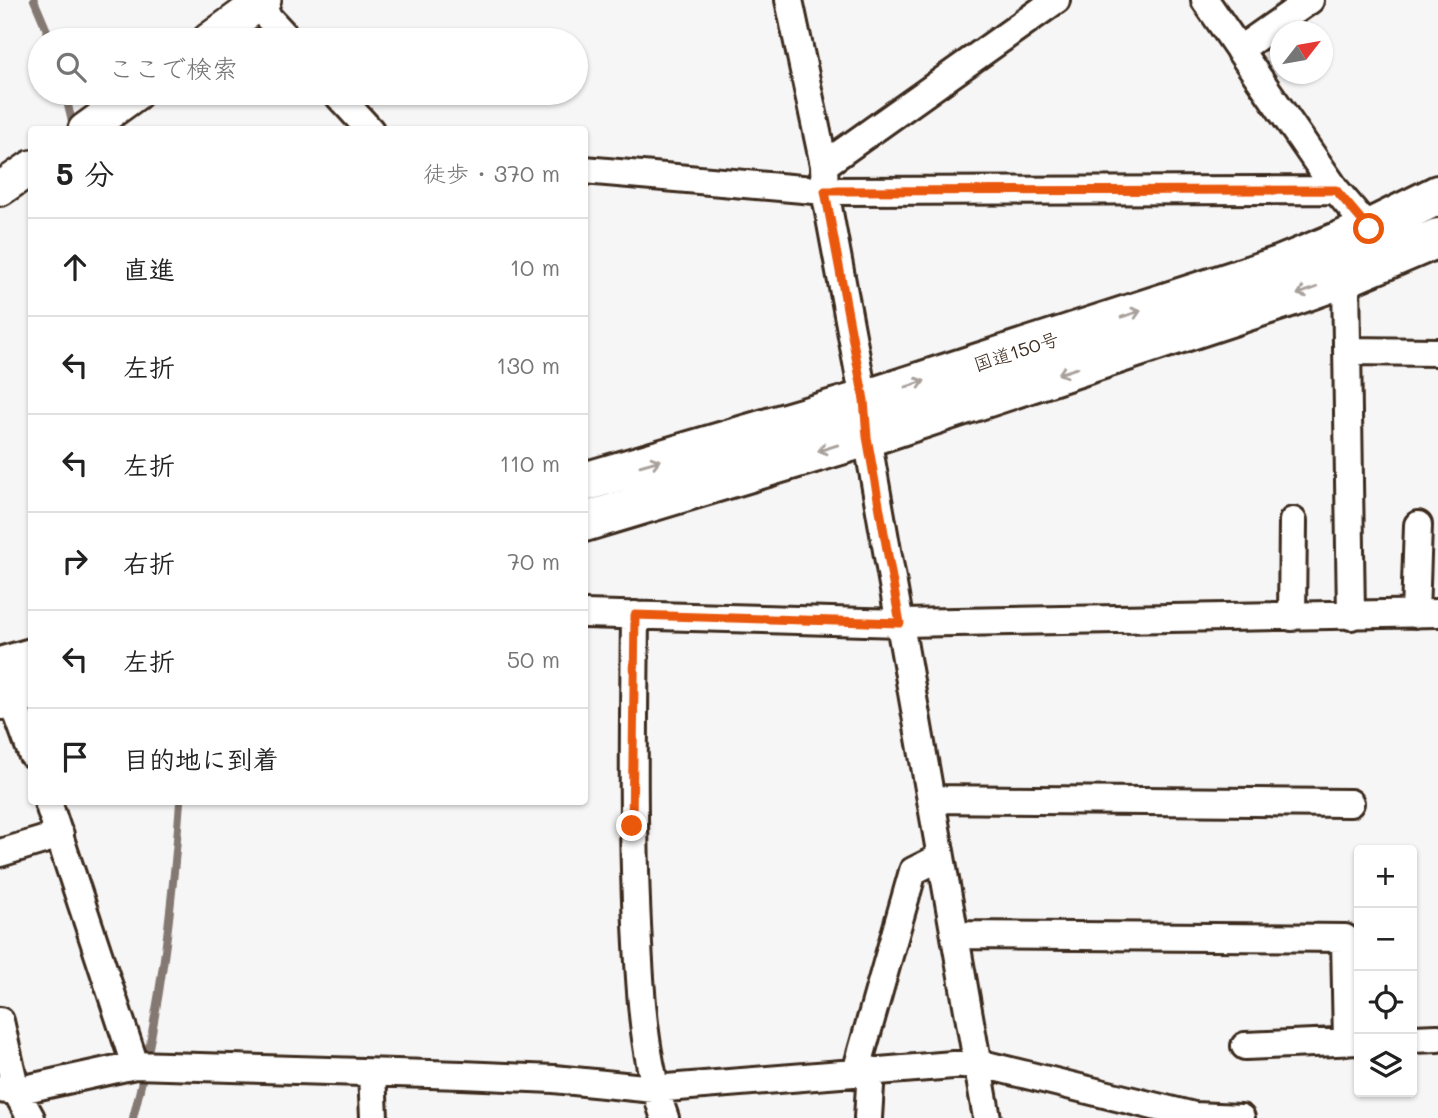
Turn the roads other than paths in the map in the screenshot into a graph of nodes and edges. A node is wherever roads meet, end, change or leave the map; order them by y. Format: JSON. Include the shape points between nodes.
{"nodes":[{"id":1,"x":789,"y":0,"type":"edge"},
{"id":2,"x":1056,"y":0,"type":"edge"},
{"id":3,"x":1205,"y":0,"type":"edge"},
{"id":4,"x":1310,"y":0,"type":"edge"},
{"id":5,"x":258,"y":2,"type":"edge"},
{"id":6,"x":224,"y":28,"type":"edge"},
{"id":7,"x":279,"y":28,"type":"edge"},
{"id":8,"x":1239,"y":50,"type":"junction"},
{"id":9,"x":119,"y":105,"type":"edge"},
{"id":10,"x":347,"y":105,"type":"edge"},
{"id":11,"x":90,"y":126,"type":"edge"},
{"id":12,"x":366,"y":126,"type":"edge"},
{"id":13,"x":824,"y":165,"type":"junction"},
{"id":14,"x":28,"y":170,"type":"edge"},
{"id":15,"x":588,"y":170,"type":"edge"},
{"id":16,"x":0,"y":189,"type":"edge"},
{"id":17,"x":1336,"y":190,"type":"junction"},
{"id":18,"x":825,"y":191,"type":"junction"},
{"id":19,"x":1438,"y":195,"type":"edge"},
{"id":20,"x":1369,"y":229,"type":"junction"},
{"id":21,"x":1438,"y":238,"type":"edge"},
{"id":22,"x":1346,"y":277,"type":"junction"},
{"id":23,"x":1347,"y":351,"type":"junction"},
{"id":24,"x":1438,"y":352,"type":"edge"},
{"id":25,"x":866,"y":418,"type":"junction"},
{"id":26,"x":588,"y":481,"type":"edge"},
{"id":27,"x":588,"y":521,"type":"edge"},
{"id":28,"x":1293,"y":521,"type":"dead end"},
{"id":29,"x":1418,"y":525,"type":"dead end"},
{"id":30,"x":1427,"y":613,"type":"edge"},
{"id":31,"x":588,"y":614,"type":"edge"},
{"id":32,"x":635,"y":615,"type":"junction"},
{"id":33,"x":1351,"y":616,"type":"junction"},
{"id":34,"x":1292,"y":617,"type":"junction"},
{"id":35,"x":900,"y":623,"type":"junction"},
{"id":36,"x":28,"y":664,"type":"edge"},
{"id":37,"x":11,"y":688,"type":"edge"},
{"id":38,"x":28,"y":741,"type":"edge"},
{"id":39,"x":931,"y":799,"type":"junction"},
{"id":40,"x":1350,"y":803,"type":"dead end"},
{"id":41,"x":49,"y":805,"type":"edge"},
{"id":42,"x":60,"y":835,"type":"junction"},
{"id":43,"x":0,"y":853,"type":"edge"},
{"id":44,"x":941,"y":857,"type":"junction"},
{"id":45,"x":955,"y":935,"type":"junction"},
{"id":46,"x":0,"y":1021,"type":"edge"},
{"id":47,"x":1438,"y":1038,"type":"edge"},
{"id":48,"x":1417,"y":1039,"type":"edge"},
{"id":49,"x":1353,"y":1042,"type":"edge"},
{"id":50,"x":1245,"y":1046,"type":"dead end"},
{"id":51,"x":978,"y":1063,"type":"junction"},
{"id":52,"x":148,"y":1066,"type":"junction"},
{"id":53,"x":863,"y":1071,"type":"junction"},
{"id":54,"x":372,"y":1073,"type":"junction"},
{"id":55,"x":654,"y":1089,"type":"junction"},
{"id":56,"x":8,"y":1090,"type":"edge"},
{"id":57,"x":1194,"y":1117,"type":"edge"},
{"id":58,"x":31,"y":1118,"type":"edge"},
{"id":59,"x":374,"y":1118,"type":"edge"},
{"id":60,"x":665,"y":1118,"type":"edge"},
{"id":61,"x":869,"y":1118,"type":"edge"},
{"id":62,"x":987,"y":1118,"type":"edge"},
{"id":63,"x":1241,"y":1118,"type":"edge"}],
"edges":[{"from":1,"to":13,"type":"street"},
{"from":2,"to":13,"type":"street"},
{"from":3,"to":8,"type":"street"},
{"from":4,"to":8,"type":"street"},
{"from":5,"to":6,"type":"street"},
{"from":5,"to":7,"type":"street"},
{"from":8,"to":17,"type":"street"},
{"from":9,"to":11,"type":"street"},
{"from":10,"to":12,"type":"street"},
{"from":13,"to":18,"type":"street"},
{"from":14,"to":16,"type":"street"},
{"from":15,"to":18,"type":"street"},
{"from":17,"to":18,"type":"street"},
{"from":17,"to":20,"type":"street"},
{"from":18,"to":25,"type":"street"},
{"from":19,"to":20,"type":"highway","name":"国道150号"},
{"from":25,"to":20,"type":"highway","name":"国道150号","one_way":true,"via":[[1279,267]]},
{"from":21,"to":22,"type":"highway","name":"国道150号"},
{"from":22,"to":23,"type":"street"},
{"from":22,"to":25,"type":"highway","name":"国道150号","one_way":true},
{"from":23,"to":24,"type":"street"},
{"from":23,"to":33,"type":"street"},
{"from":26,"to":25,"type":"highway","name":"国道150号","one_way":true},
{"from":25,"to":27,"type":"highway","name":"国道150号","one_way":true},
{"from":25,"to":35,"type":"street"},
{"from":28,"to":34,"type":"street"},
{"from":29,"to":30,"type":"street"},
{"from":30,"to":33,"type":"street"},
{"from":31,"to":32,"type":"street"},
{"from":32,"to":35,"type":"street"},
{"from":32,"to":55,"type":"street","via":[[632,826],[639,978]]},
{"from":33,"to":34,"type":"street"},
{"from":34,"to":35,"type":"street"},
{"from":35,"to":39,"type":"street"},
{"from":36,"to":37,"type":"highway"},
{"from":37,"to":38,"type":"street"},
{"from":39,"to":40,"type":"street"},
{"from":39,"to":44,"type":"street"},
{"from":41,"to":42,"type":"street"},
{"from":42,"to":43,"type":"street"},
{"from":42,"to":52,"type":"street"},
{"from":44,"to":45,"type":"street"},
{"from":44,"to":53,"type":"street","via":[[913,871]]},
{"from":45,"to":49,"type":"street","via":[[1345,938]]},
{"from":45,"to":51,"type":"street"},
{"from":46,"to":56,"type":"street"},
{"from":47,"to":48,"type":"street"},
{"from":49,"to":50,"type":"street"},
{"from":51,"to":53,"type":"street"},
{"from":51,"to":57,"type":"street"},
{"from":51,"to":62,"type":"street"},
{"from":52,"to":54,"type":"street"},
{"from":52,"to":56,"type":"street"},
{"from":53,"to":55,"type":"street"},
{"from":53,"to":61,"type":"street"},
{"from":54,"to":55,"type":"street","via":[[554,1079]]},
{"from":54,"to":59,"type":"street"},
{"from":55,"to":60,"type":"street"},
{"from":56,"to":58,"type":"street"},
{"from":57,"to":63,"type":"street"}]}
